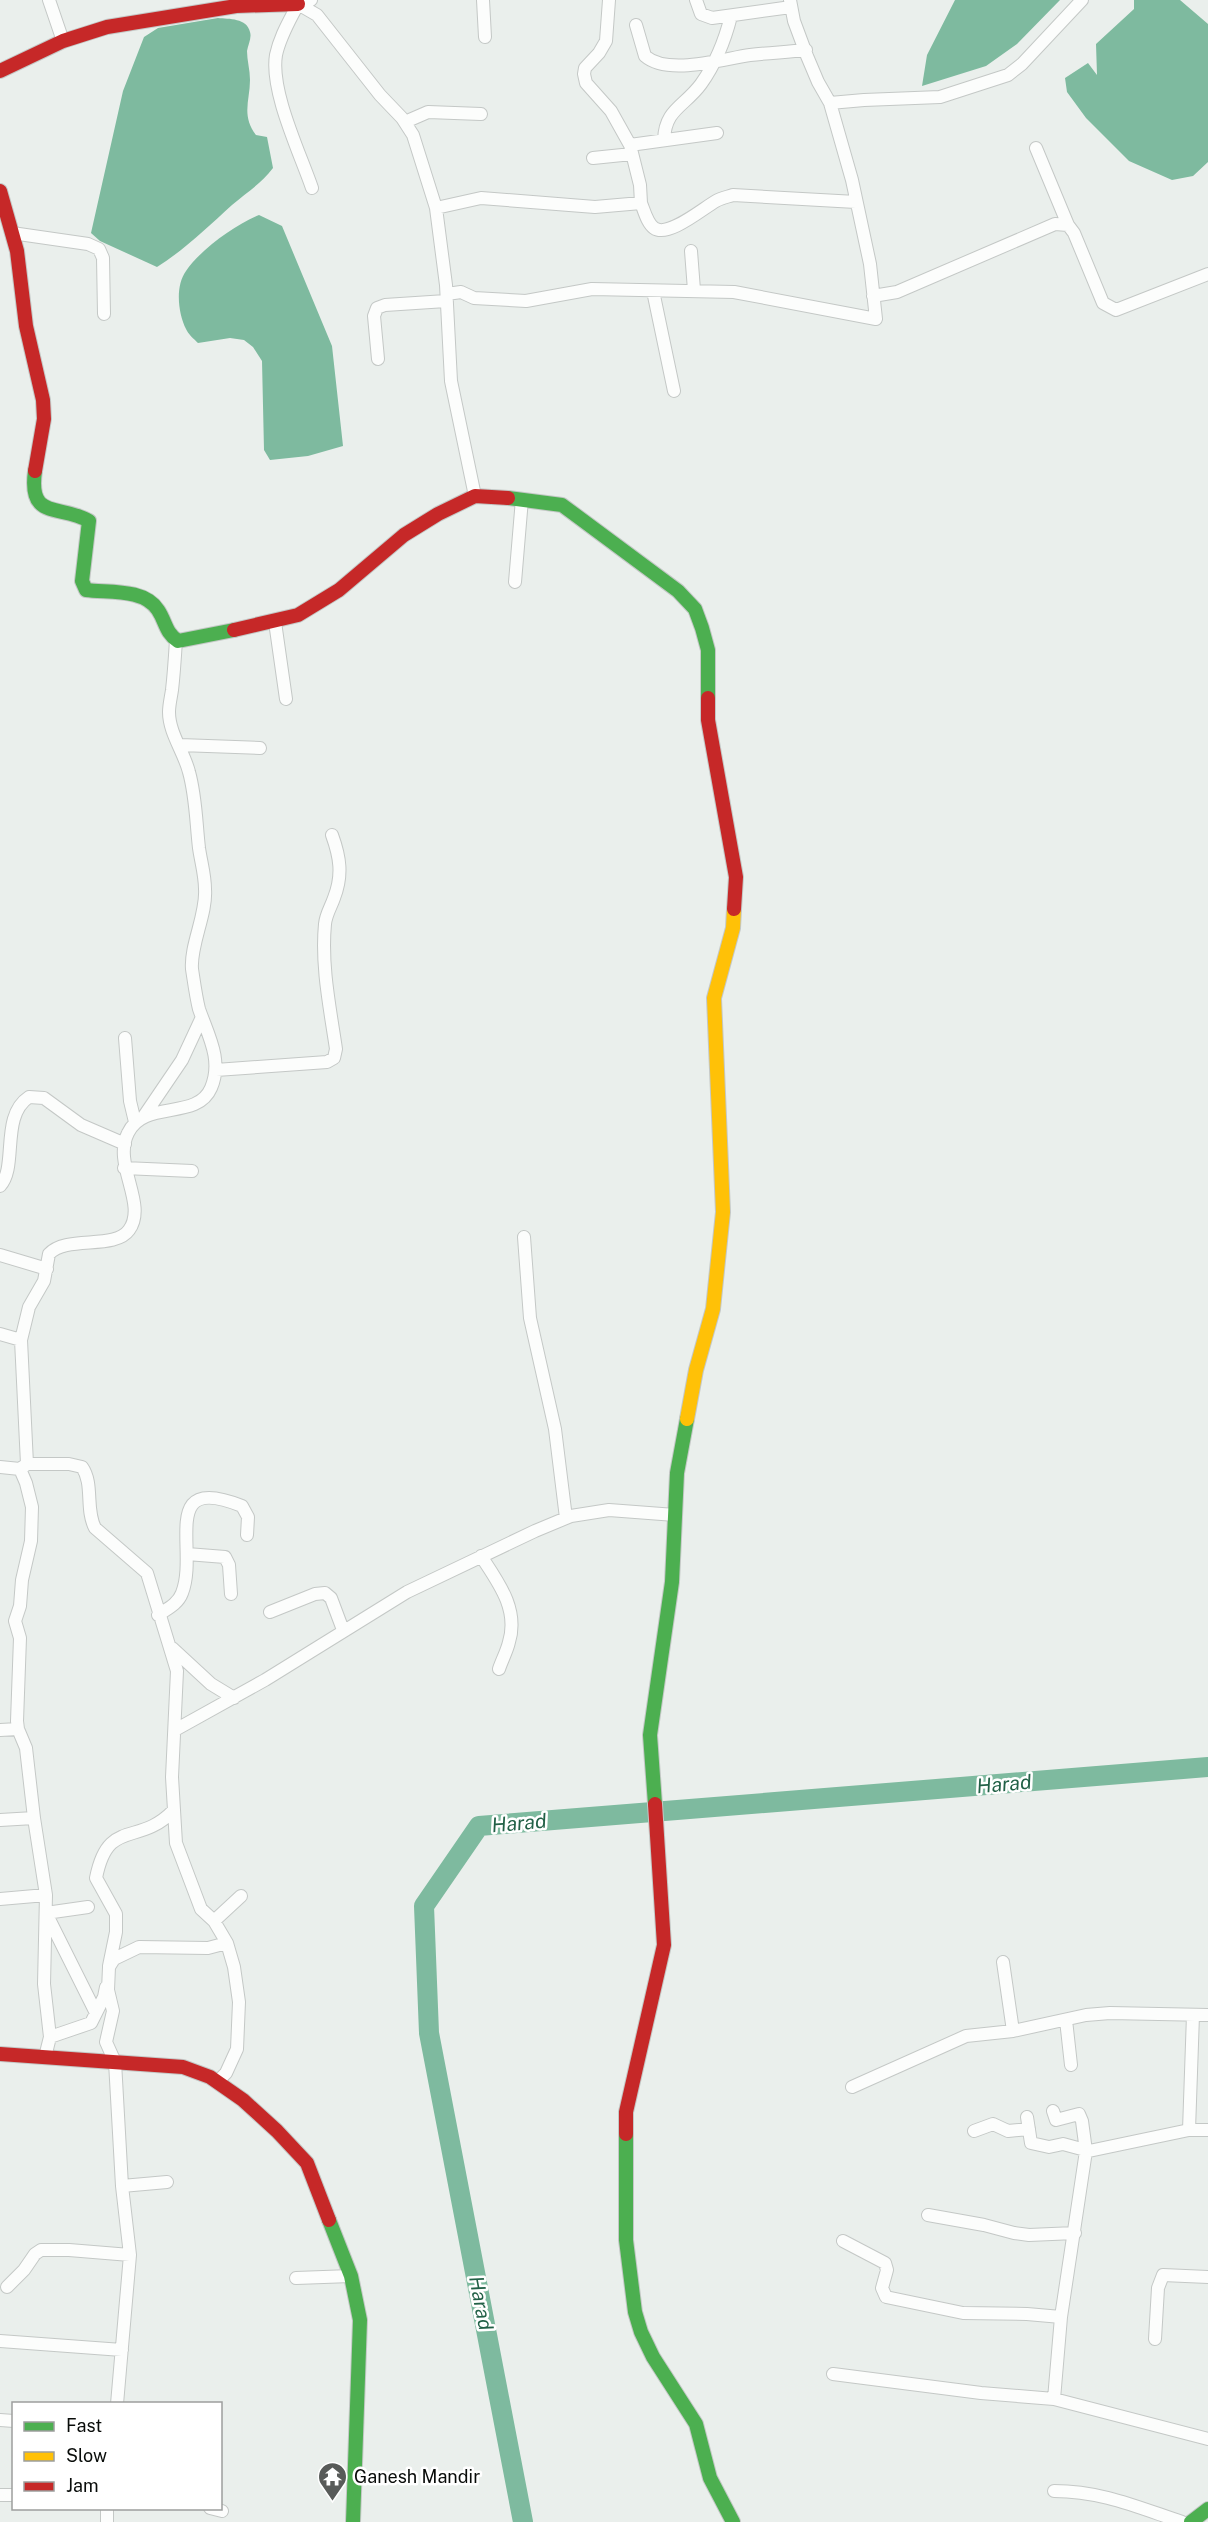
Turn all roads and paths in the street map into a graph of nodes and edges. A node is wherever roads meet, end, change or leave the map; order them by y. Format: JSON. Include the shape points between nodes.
{"nodes":[{"id":1,"x":49,"y":0,"type":"edge"},
{"id":2,"x":483,"y":0,"type":"edge"},
{"id":3,"x":609,"y":0,"type":"edge"},
{"id":4,"x":696,"y":0,"type":"edge"},
{"id":5,"x":1082,"y":0,"type":"edge"},
{"id":6,"x":305,"y":2,"type":"edge"},
{"id":7,"x":791,"y":3,"type":"edge"},
{"id":8,"x":731,"y":16,"type":"junction"},
{"id":9,"x":636,"y":25,"type":"dead end"},
{"id":10,"x":485,"y":37,"type":"dead end"},
{"id":11,"x":63,"y":41,"type":"junction"},
{"id":12,"x":806,"y":50,"type":"junction"},
{"id":13,"x":713,"y":64,"type":"junction"},
{"id":14,"x":0,"y":71,"type":"edge"},
{"id":15,"x":830,"y":103,"type":"junction"},
{"id":16,"x":481,"y":114,"type":"dead end"},
{"id":17,"x":405,"y":123,"type":"junction"},
{"id":18,"x":717,"y":133,"type":"dead end"},
{"id":19,"x":664,"y":140,"type":"junction"},
{"id":20,"x":1036,"y":148,"type":"dead end"},
{"id":21,"x":631,"y":150,"type":"junction"},
{"id":22,"x":593,"y":158,"type":"dead end"},
{"id":23,"x":312,"y":188,"type":"dead end"},
{"id":24,"x":0,"y":191,"type":"edge"},
{"id":25,"x":856,"y":202,"type":"junction"},
{"id":26,"x":641,"y":203,"type":"junction"},
{"id":27,"x":436,"y":208,"type":"junction"},
{"id":28,"x":1068,"y":225,"type":"junction"},
{"id":29,"x":12,"y":233,"type":"junction"},
{"id":30,"x":691,"y":251,"type":"dead end"},
{"id":31,"x":1208,"y":274,"type":"edge"},
{"id":32,"x":694,"y":290,"type":"junction"},
{"id":33,"x":653,"y":291,"type":"junction"},
{"id":34,"x":873,"y":296,"type":"junction"},
{"id":35,"x":446,"y":298,"type":"junction"},
{"id":36,"x":104,"y":314,"type":"dead end"},
{"id":37,"x":378,"y":359,"type":"dead end"},
{"id":38,"x":674,"y":391,"type":"dead end"},
{"id":39,"x":475,"y":496,"type":"junction"},
{"id":40,"x":522,"y":499,"type":"junction"},
{"id":41,"x":515,"y":582,"type":"dead end"},
{"id":42,"x":275,"y":622,"type":"junction"},
{"id":43,"x":176,"y":640,"type":"junction"},
{"id":44,"x":286,"y":699,"type":"dead end"},
{"id":45,"x":180,"y":746,"type":"junction"},
{"id":46,"x":260,"y":748,"type":"dead end"},
{"id":47,"x":332,"y":835,"type":"dead end"},
{"id":48,"x":202,"y":1017,"type":"junction"},
{"id":49,"x":125,"y":1038,"type":"dead end"},
{"id":50,"x":216,"y":1070,"type":"junction"},
{"id":51,"x":139,"y":1119,"type":"junction"},
{"id":52,"x":125,"y":1144,"type":"junction"},
{"id":53,"x":124,"y":1168,"type":"junction"},
{"id":54,"x":192,"y":1171,"type":"dead end"},
{"id":55,"x":0,"y":1186,"type":"edge"},
{"id":56,"x":524,"y":1237,"type":"dead end"},
{"id":57,"x":0,"y":1255,"type":"edge"},
{"id":58,"x":47,"y":1269,"type":"junction"},
{"id":59,"x":0,"y":1334,"type":"edge"},
{"id":60,"x":21,"y":1340,"type":"junction"},
{"id":61,"x":0,"y":1467,"type":"edge"},
{"id":62,"x":23,"y":1467,"type":"junction"},
{"id":63,"x":675,"y":1515,"type":"junction"},
{"id":64,"x":566,"y":1518,"type":"junction"},
{"id":65,"x":247,"y":1535,"type":"dead end"},
{"id":66,"x":187,"y":1554,"type":"junction"},
{"id":67,"x":481,"y":1556,"type":"junction"},
{"id":68,"x":231,"y":1594,"type":"dead end"},
{"id":69,"x":270,"y":1612,"type":"dead end"},
{"id":70,"x":158,"y":1615,"type":"junction"},
{"id":71,"x":343,"y":1630,"type":"junction"},
{"id":72,"x":171,"y":1646,"type":"junction"},
{"id":73,"x":499,"y":1669,"type":"dead end"},
{"id":74,"x":234,"y":1698,"type":"junction"},
{"id":75,"x":18,"y":1729,"type":"junction"},
{"id":76,"x":0,"y":1730,"type":"edge"},
{"id":77,"x":175,"y":1730,"type":"junction"},
{"id":78,"x":173,"y":1811,"type":"junction"},
{"id":79,"x":34,"y":1818,"type":"junction"},
{"id":80,"x":0,"y":1820,"type":"edge"},
{"id":81,"x":46,"y":1895,"type":"junction"},
{"id":82,"x":241,"y":1896,"type":"dead end"},
{"id":83,"x":0,"y":1899,"type":"edge"},
{"id":84,"x":88,"y":1907,"type":"dead end"},
{"id":85,"x":46,"y":1913,"type":"junction"},
{"id":86,"x":214,"y":1921,"type":"junction"},
{"id":87,"x":226,"y":1943,"type":"junction"},
{"id":88,"x":1003,"y":1962,"type":"dead end"},
{"id":89,"x":108,"y":1972,"type":"junction"},
{"id":90,"x":1193,"y":2015,"type":"junction"},
{"id":91,"x":1208,"y":2015,"type":"edge"},
{"id":92,"x":94,"y":2017,"type":"junction"},
{"id":93,"x":1066,"y":2020,"type":"junction"},
{"id":94,"x":1013,"y":2031,"type":"junction"},
{"id":95,"x":109,"y":2032,"type":"junction"},
{"id":96,"x":50,"y":2037,"type":"junction"},
{"id":97,"x":0,"y":2054,"type":"edge"},
{"id":98,"x":45,"y":2057,"type":"junction"},
{"id":99,"x":115,"y":2062,"type":"junction"},
{"id":100,"x":1071,"y":2065,"type":"dead end"},
{"id":101,"x":217,"y":2082,"type":"junction"},
{"id":102,"x":852,"y":2087,"type":"dead end"},
{"id":103,"x":1053,"y":2111,"type":"dead end"},
{"id":104,"x":1189,"y":2130,"type":"junction"},
{"id":105,"x":1208,"y":2130,"type":"edge"},
{"id":106,"x":974,"y":2131,"type":"dead end"},
{"id":107,"x":1086,"y":2151,"type":"junction"},
{"id":108,"x":167,"y":2181,"type":"dead end"},
{"id":109,"x":122,"y":2186,"type":"junction"},
{"id":110,"x":928,"y":2215,"type":"dead end"},
{"id":111,"x":1075,"y":2233,"type":"junction"},
{"id":112,"x":843,"y":2241,"type":"dead end"},
{"id":113,"x":130,"y":2255,"type":"junction"},
{"id":114,"x":351,"y":2276,"type":"junction"},
{"id":115,"x":1208,"y":2277,"type":"edge"},
{"id":116,"x":296,"y":2278,"type":"dead end"},
{"id":117,"x":7,"y":2287,"type":"dead end"},
{"id":118,"x":1060,"y":2317,"type":"junction"},
{"id":119,"x":1155,"y":2339,"type":"dead end"},
{"id":120,"x":0,"y":2341,"type":"edge"},
{"id":121,"x":123,"y":2350,"type":"junction"},
{"id":122,"x":833,"y":2374,"type":"dead end"},
{"id":123,"x":1054,"y":2399,"type":"junction"},
{"id":124,"x":117,"y":2402,"type":"edge"},
{"id":125,"x":1208,"y":2439,"type":"edge"},
{"id":126,"x":1054,"y":2491,"type":"dead end"},
{"id":127,"x":1208,"y":2509,"type":"edge"},
{"id":128,"x":353,"y":2522,"type":"edge"},
{"id":129,"x":733,"y":2522,"type":"edge"},
{"id":130,"x":1182,"y":2522,"type":"edge"},
{"id":131,"x":1191,"y":2522,"type":"edge"}],
"edges":[{"from":1,"to":11,"type":"street"},
{"from":2,"to":10,"type":"street"},
{"from":3,"to":21,"type":"street","via":[[606,41],[584,74],[592,92],[611,111]]},
{"from":4,"to":8,"type":"street","via":[[700,14],[706,18]]},
{"from":5,"to":15,"type":"street","via":[[1008,75],[940,98]]},
{"from":6,"to":11,"type":"street","via":[[185,13],[107,27]]},
{"from":6,"to":17,"type":"street"},
{"from":6,"to":23,"type":"street","via":[[283,33],[275,69],[283,105]]},
{"from":7,"to":8,"type":"street"},
{"from":7,"to":12,"type":"street"},
{"from":8,"to":13,"type":"street"},
{"from":9,"to":13,"type":"street","via":[[641,47],[651,61]]},
{"from":11,"to":14,"type":"street"},
{"from":12,"to":13,"type":"street","via":[[736,57]]},
{"from":12,"to":15,"type":"street"},
{"from":13,"to":19,"type":"street","via":[[700,84],[669,115]]},
{"from":15,"to":25,"type":"street"},
{"from":16,"to":17,"type":"street","via":[[428,112]]},
{"from":17,"to":27,"type":"street","via":[[413,135]]},
{"from":18,"to":19,"type":"street"},
{"from":19,"to":21,"type":"street"},
{"from":20,"to":28,"type":"street"},
{"from":21,"to":22,"type":"street"},
{"from":21,"to":26,"type":"street"},
{"from":24,"to":29,"type":"street"},
{"from":25,"to":26,"type":"street","via":[[734,195],[662,230],[650,224]]},
{"from":25,"to":34,"type":"street"},
{"from":26,"to":27,"type":"street","via":[[595,207],[481,198]]},
{"from":27,"to":35,"type":"street"},
{"from":28,"to":31,"type":"street","via":[[1080,244],[1103,303],[1116,310]]},
{"from":28,"to":34,"type":"street","via":[[1040,229],[897,292]]},
{"from":29,"to":36,"type":"street","via":[[99,249],[103,258]]},
{"from":29,"to":43,"type":"street","via":[[27,337],[45,410],[33,488],[37,501],[48,509],[81,515],[89,521],[82,581],[86,590],[147,598],[159,612],[167,634]]},
{"from":30,"to":32,"type":"street"},
{"from":32,"to":33,"type":"street"},
{"from":32,"to":34,"type":"street","via":[[734,292],[876,319]]},
{"from":33,"to":35,"type":"street","via":[[592,289],[526,301],[474,298],[461,292]]},
{"from":33,"to":38,"type":"street"},
{"from":35,"to":37,"type":"street","via":[[377,308],[374,316]]},
{"from":35,"to":39,"type":"street","via":[[451,381]]},
{"from":39,"to":40,"type":"street"},
{"from":39,"to":42,"type":"street","via":[[404,535],[339,591],[310,609]]},
{"from":40,"to":41,"type":"street"},
{"from":40,"to":63,"type":"street","via":[[562,505],[678,591],[695,609],[708,650],[708,720],[736,877],[733,928],[714,998],[723,1212],[713,1309],[696,1370],[677,1473]]},
{"from":42,"to":43,"type":"street"},
{"from":42,"to":44,"type":"street"},
{"from":43,"to":45,"type":"street","via":[[169,712]]},
{"from":45,"to":46,"type":"street"},
{"from":45,"to":48,"type":"street","via":[[194,792],[206,891],[192,966]]},
{"from":47,"to":50,"type":"street","via":[[340,871],[325,923],[326,986],[334,1058],[327,1062]]},
{"from":48,"to":50,"type":"street","via":[[215,1052]]},
{"from":48,"to":51,"type":"street","via":[[182,1060]]},
{"from":49,"to":51,"type":"street","via":[[130,1101]]},
{"from":50,"to":51,"type":"street","via":[[204,1098]]},
{"from":51,"to":52,"type":"street","via":[[127,1133]]},
{"from":52,"to":53,"type":"street"},
{"from":52,"to":55,"type":"street","via":[[81,1125],[44,1098],[29,1097],[14,1107],[9,1120],[5,1177]]},
{"from":53,"to":54,"type":"street"},
{"from":53,"to":58,"type":"street","via":[[134,1205],[129,1230],[117,1238],[52,1250]]},
{"from":56,"to":64,"type":"street","via":[[530,1318],[554,1420]]},
{"from":57,"to":58,"type":"street"},
{"from":58,"to":60,"type":"street","via":[[29,1307]]},
{"from":59,"to":60,"type":"street"},
{"from":60,"to":62,"type":"street"},
{"from":61,"to":62,"type":"street"},
{"from":62,"to":70,"type":"street","via":[[82,1467],[87,1478],[90,1520],[147,1573]]},
{"from":62,"to":75,"type":"street","via":[[32,1507],[31,1541],[15,1621],[20,1638]]},
{"from":63,"to":64,"type":"street","via":[[609,1510]]},
{"from":63,"to":129,"type":"street","via":[[672,1582],[650,1734],[664,1945],[626,2112],[626,2240],[641,2332],[696,2424],[710,2478]]},
{"from":64,"to":67,"type":"street"},
{"from":65,"to":66,"type":"street","via":[[248,1517],[242,1506],[215,1497],[198,1499],[188,1514]]},
{"from":66,"to":68,"type":"street","via":[[225,1557]]},
{"from":66,"to":70,"type":"street","via":[[182,1594]]},
{"from":67,"to":71,"type":"street","via":[[407,1592]]},
{"from":67,"to":73,"type":"street","via":[[510,1607],[510,1642]]},
{"from":69,"to":71,"type":"street","via":[[324,1593],[331,1598]]},
{"from":70,"to":72,"type":"street"},
{"from":71,"to":74,"type":"street"},
{"from":72,"to":74,"type":"street","via":[[211,1684]]},
{"from":72,"to":77,"type":"street","via":[[178,1682]]},
{"from":74,"to":77,"type":"street"},
{"from":75,"to":76,"type":"street"},
{"from":75,"to":79,"type":"street","via":[[26,1748]]},
{"from":77,"to":78,"type":"street"},
{"from":78,"to":86,"type":"street","via":[[176,1843],[184,1866],[201,1909]]},
{"from":78,"to":89,"type":"street","via":[[148,1829],[119,1836],[99,1859],[96,1878],[116,1914]]},
{"from":79,"to":80,"type":"street"},
{"from":79,"to":81,"type":"street"},
{"from":81,"to":83,"type":"street"},
{"from":81,"to":85,"type":"street"},
{"from":82,"to":86,"type":"street"},
{"from":84,"to":85,"type":"street"},
{"from":85,"to":92,"type":"street"},
{"from":85,"to":96,"type":"street","via":[[44,1983]]},
{"from":86,"to":87,"type":"street"},
{"from":87,"to":89,"type":"street","via":[[208,1948],[139,1947],[114,1959]]},
{"from":87,"to":101,"type":"street","via":[[239,2002],[237,2049],[226,2073]]},
{"from":88,"to":94,"type":"street"},
{"from":89,"to":92,"type":"street","via":[[104,1997]]},
{"from":89,"to":95,"type":"street","via":[[113,2011]]},
{"from":90,"to":91,"type":"street"},
{"from":90,"to":93,"type":"street","via":[[1110,2013]]},
{"from":90,"to":104,"type":"street"},
{"from":92,"to":95,"type":"street"},
{"from":92,"to":96,"type":"street"},
{"from":93,"to":94,"type":"street"},
{"from":93,"to":100,"type":"street"},
{"from":94,"to":102,"type":"street","via":[[966,2036]]},
{"from":95,"to":99,"type":"street","via":[[106,2042]]},
{"from":96,"to":98,"type":"street"},
{"from":97,"to":98,"type":"street"},
{"from":98,"to":99,"type":"street"},
{"from":99,"to":101,"type":"street","via":[[183,2067]]},
{"from":99,"to":109,"type":"street"},
{"from":101,"to":114,"type":"street","via":[[243,2100],[307,2163]]},
{"from":103,"to":107,"type":"street","via":[[1056,2120],[1079,2114]]},
{"from":104,"to":105,"type":"street"},
{"from":104,"to":107,"type":"street"},
{"from":106,"to":107,"type":"street","via":[[993,2124],[1008,2131],[1028,2123],[1032,2143],[1063,2144]]},
{"from":107,"to":111,"type":"street"},
{"from":108,"to":109,"type":"street"},
{"from":109,"to":113,"type":"street"},
{"from":110,"to":111,"type":"street","via":[[1014,2234]]},
{"from":111,"to":118,"type":"street"},
{"from":112,"to":118,"type":"street","via":[[885,2263],[882,2288],[886,2297],[963,2313]]},
{"from":113,"to":117,"type":"street","via":[[41,2250]]},
{"from":113,"to":121,"type":"street"},
{"from":114,"to":116,"type":"street"},
{"from":114,"to":128,"type":"street","via":[[360,2320]]},
{"from":115,"to":119,"type":"street","via":[[1163,2275],[1158,2288]]},
{"from":118,"to":123,"type":"street"},
{"from":120,"to":121,"type":"street"},
{"from":121,"to":124,"type":"street"},
{"from":122,"to":123,"type":"street"},
{"from":123,"to":125,"type":"street"},
{"from":126,"to":130,"type":"street","via":[[1099,2494]]},
{"from":127,"to":131,"type":"street"}]}
